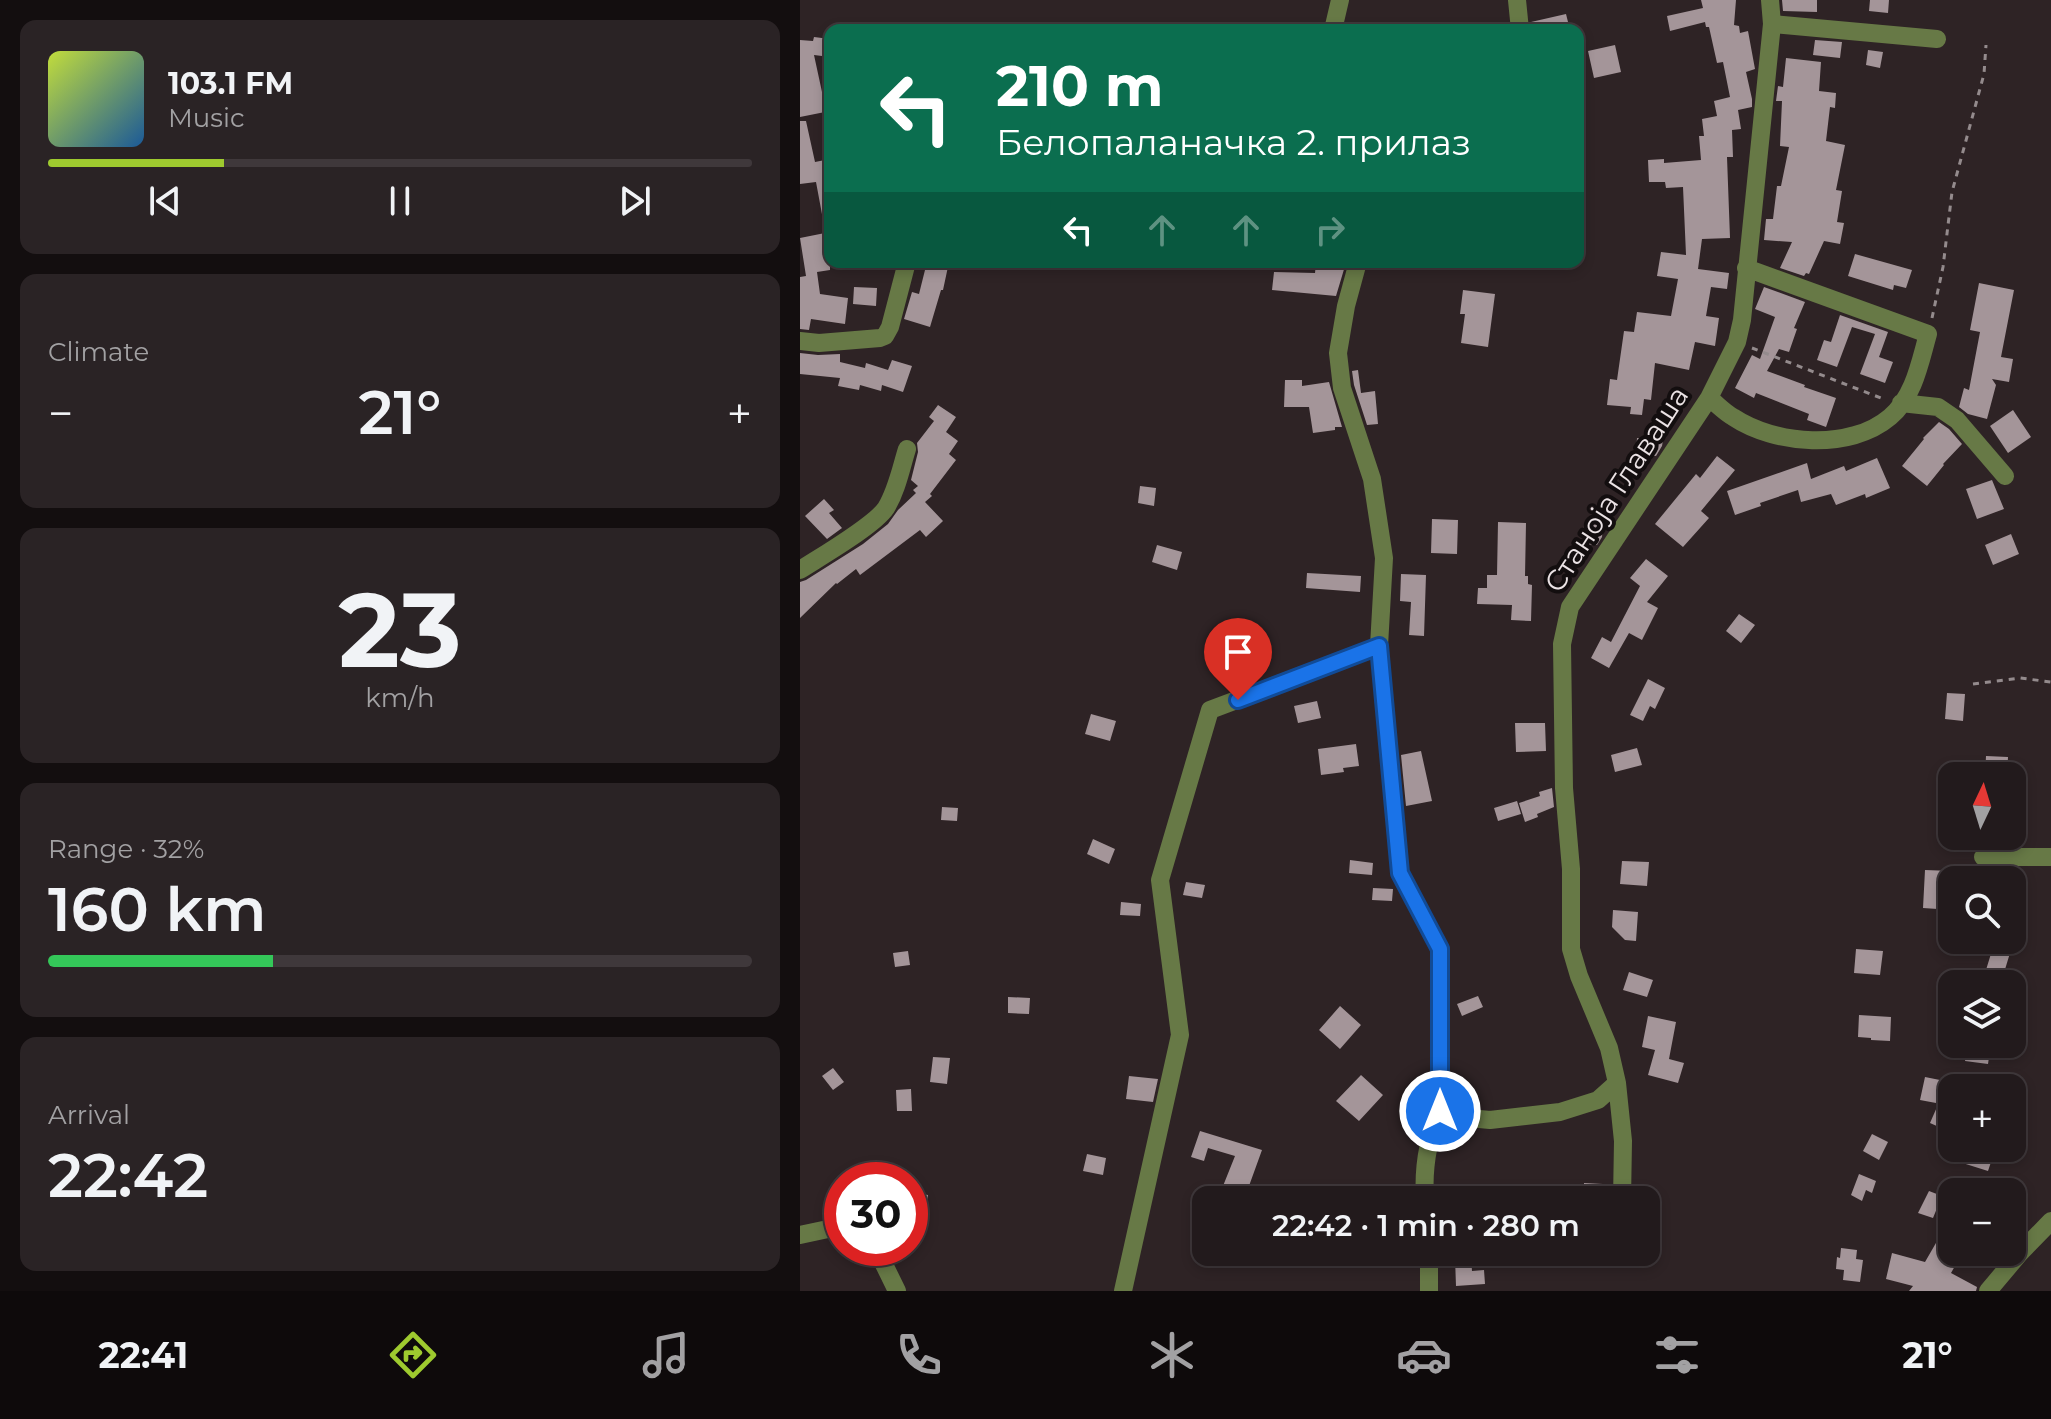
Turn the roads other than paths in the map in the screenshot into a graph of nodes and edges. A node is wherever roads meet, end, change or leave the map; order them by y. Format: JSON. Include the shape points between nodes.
{"nodes":[{"id":1,"x":1340,"y":0,"type":"edge"},
{"id":2,"x":1517,"y":0,"type":"edge"},
{"id":3,"x":1770,"y":0,"type":"edge"},
{"id":4,"x":1334,"y":24,"type":"edge"},
{"id":5,"x":1519,"y":24,"type":"edge"},
{"id":6,"x":1772,"y":24,"type":"junction"},
{"id":7,"x":1937,"y":39,"type":"dead end"},
{"id":8,"x":905,"y":268,"type":"edge"},
{"id":9,"x":1356,"y":268,"type":"edge"},
{"id":10,"x":1746,"y":268,"type":"junction"},
{"id":11,"x":800,"y":341,"type":"edge"},
{"id":12,"x":1709,"y":398,"type":"junction"},
{"id":13,"x":1901,"y":403,"type":"junction"},
{"id":14,"x":907,"y":449,"type":"dead end"},
{"id":15,"x":2005,"y":476,"type":"dead end"},
{"id":16,"x":800,"y":570,"type":"edge"},
{"id":17,"x":1379,"y":646,"type":"junction"},
{"id":18,"x":1983,"y":857,"type":"dead end"},
{"id":19,"x":2051,"y":857,"type":"edge"},
{"id":20,"x":1617,"y":1083,"type":"junction"},
{"id":21,"x":1440,"y":1111,"type":"junction"},
{"id":22,"x":1424,"y":1186,"type":"edge"},
{"id":23,"x":1622,"y":1186,"type":"edge"},
{"id":24,"x":2051,"y":1221,"type":"edge"},
{"id":25,"x":824,"y":1230,"type":"edge"},
{"id":26,"x":800,"y":1235,"type":"edge"},
{"id":27,"x":885,"y":1266,"type":"edge"},
{"id":28,"x":1429,"y":1266,"type":"edge"},
{"id":29,"x":897,"y":1291,"type":"edge"},
{"id":30,"x":1123,"y":1291,"type":"edge"},
{"id":31,"x":1429,"y":1291,"type":"edge"},
{"id":32,"x":1988,"y":1291,"type":"edge"}],
"edges":[{"from":1,"to":4,"type":"street"},
{"from":2,"to":5,"type":"street"},
{"from":3,"to":6,"type":"street","name":"Станоја Главаша"},
{"from":6,"to":7,"type":"street"},
{"from":6,"to":10,"type":"street","name":"Станоја Главаша"},
{"from":8,"to":11,"type":"street","via":[[885,336]]},
{"from":9,"to":17,"type":"street","via":[[1338,353],[1342,388],[1372,479],[1384,558]]},
{"from":10,"to":12,"type":"street","name":"Станоја Главаша","via":[[1737,342]]},
{"from":10,"to":13,"type":"street","via":[[1928,334],[1911,389]]},
{"from":12,"to":13,"type":"street","via":[[1759,430],[1807,440],[1855,435],[1891,416]]},
{"from":12,"to":20,"type":"street","name":"Станоја Главаша","via":[[1570,607],[1562,644],[1571,949]]},
{"from":13,"to":15,"type":"street","via":[[1938,407],[1957,420]]},
{"from":14,"to":16,"type":"street","via":[[884,511]]},
{"from":17,"to":21,"type":"street","via":[[1400,873],[1440,949]]},
{"from":17,"to":30,"type":"street","via":[[1210,710],[1160,880],[1180,1035]]},
{"from":18,"to":19,"type":"street"},
{"from":20,"to":21,"type":"street","via":[[1598,1100],[1560,1112],[1490,1120]]},
{"from":20,"to":23,"type":"street","name":"Станоја Главаша"},
{"from":21,"to":22,"type":"street"},
{"from":24,"to":32,"type":"street"},
{"from":25,"to":26,"type":"street"},
{"from":27,"to":29,"type":"street"},
{"from":28,"to":31,"type":"street"}]}
